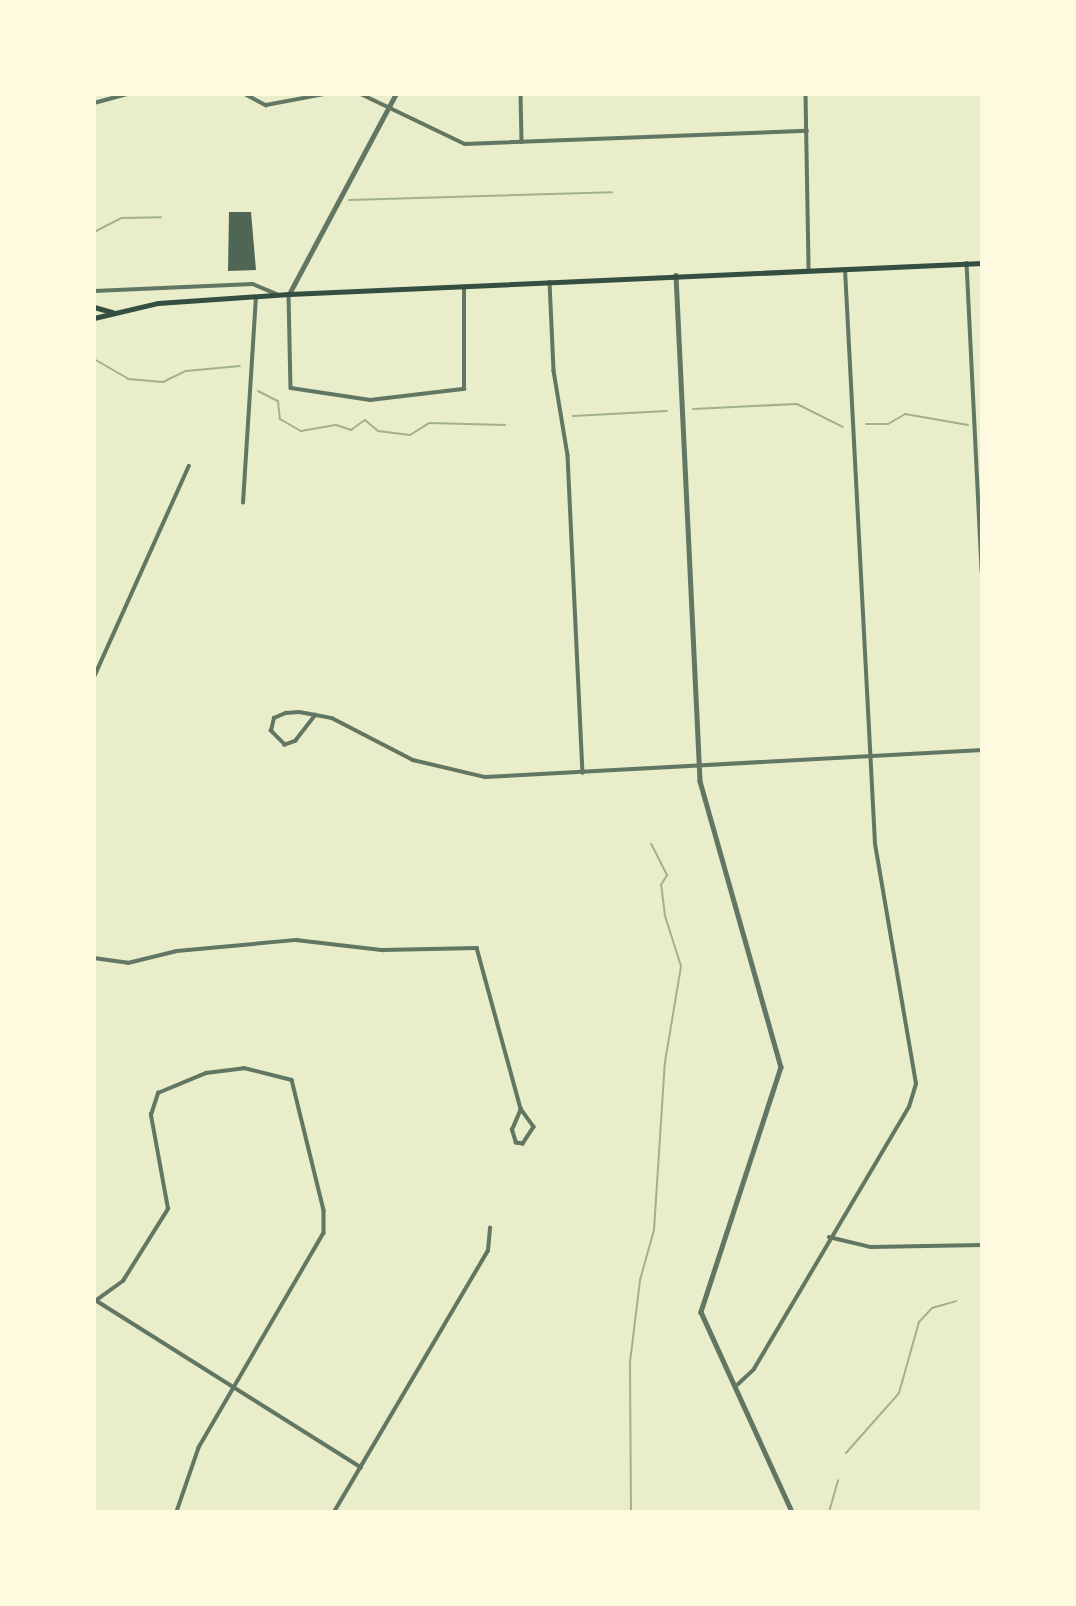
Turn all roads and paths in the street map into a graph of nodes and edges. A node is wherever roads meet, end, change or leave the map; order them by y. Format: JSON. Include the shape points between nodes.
{"nodes":[{"id":1,"x":128,"y":94,"type":"edge"},
{"id":2,"x":245,"y":94,"type":"edge"},
{"id":3,"x":325,"y":94,"type":"edge"},
{"id":4,"x":362,"y":94,"type":"edge"},
{"id":5,"x":396,"y":94,"type":"edge"},
{"id":6,"x":521,"y":94,"type":"edge"},
{"id":7,"x":806,"y":94,"type":"edge"},
{"id":8,"x":94,"y":103,"type":"edge"},
{"id":9,"x":389,"y":108,"type":"junction"},
{"id":10,"x":807,"y":131,"type":"junction"},
{"id":11,"x":522,"y":142,"type":"junction"},
{"id":12,"x":967,"y":263,"type":"junction"},
{"id":13,"x":982,"y":263,"type":"edge"},
{"id":14,"x":845,"y":267,"type":"junction"},
{"id":15,"x":809,"y":268,"type":"junction"},
{"id":16,"x":676,"y":275,"type":"junction"},
{"id":17,"x":550,"y":282,"type":"junction"},
{"id":18,"x":464,"y":287,"type":"junction"},
{"id":19,"x":94,"y":290,"type":"edge"},
{"id":20,"x":289,"y":294,"type":"junction"},
{"id":21,"x":277,"y":295,"type":"junction"},
{"id":22,"x":256,"y":297,"type":"junction"},
{"id":23,"x":94,"y":307,"type":"edge"},
{"id":24,"x":112,"y":312,"type":"junction"},
{"id":25,"x":94,"y":318,"type":"edge"},
{"id":26,"x":189,"y":466,"type":"dead end"},
{"id":27,"x":243,"y":503,"type":"dead end"},
{"id":28,"x":982,"y":572,"type":"edge"},
{"id":29,"x":94,"y":677,"type":"edge"},
{"id":30,"x":316,"y":715,"type":"junction"},
{"id":31,"x":982,"y":750,"type":"edge"},
{"id":32,"x":870,"y":755,"type":"junction"},
{"id":33,"x":699,"y":768,"type":"junction"},
{"id":34,"x":583,"y":773,"type":"junction"},
{"id":35,"x":94,"y":958,"type":"edge"},
{"id":36,"x":521,"y":1109,"type":"junction"},
{"id":37,"x":490,"y":1228,"type":"dead end"},
{"id":38,"x":829,"y":1237,"type":"junction"},
{"id":39,"x":982,"y":1245,"type":"edge"},
{"id":40,"x":96,"y":1302,"type":"edge"},
{"id":41,"x":735,"y":1387,"type":"junction"},
{"id":42,"x":232,"y":1388,"type":"junction"},
{"id":43,"x":361,"y":1467,"type":"junction"},
{"id":44,"x":177,"y":1511,"type":"edge"},
{"id":45,"x":334,"y":1511,"type":"edge"},
{"id":46,"x":792,"y":1511,"type":"edge"}],
"edges":[{"from":1,"to":8,"type":"street"},
{"from":2,"to":3,"type":"street","via":[[265,105]]},
{"from":4,"to":9,"type":"street"},
{"from":5,"to":9,"type":"street"},
{"from":6,"to":11,"type":"street"},
{"from":7,"to":10,"type":"street"},
{"from":9,"to":11,"type":"street","via":[[448,141]]},
{"from":9,"to":20,"type":"street"},
{"from":10,"to":11,"type":"street"},
{"from":10,"to":15,"type":"street"},
{"from":12,"to":13,"type":"main road"},
{"from":12,"to":14,"type":"main road"},
{"from":12,"to":28,"type":"street"},
{"from":14,"to":15,"type":"main road"},
{"from":14,"to":32,"type":"street"},
{"from":15,"to":16,"type":"main road"},
{"from":16,"to":17,"type":"main road"},
{"from":16,"to":33,"type":"street"},
{"from":17,"to":18,"type":"main road"},
{"from":17,"to":34,"type":"street","via":[[554,371],[568,456]]},
{"from":18,"to":20,"type":"main road"},
{"from":18,"to":20,"type":"street","via":[[464,389],[370,400],[291,388]]},
{"from":19,"to":21,"type":"street","via":[[253,284]]},
{"from":20,"to":21,"type":"main road"},
{"from":21,"to":22,"type":"main road"},
{"from":22,"to":24,"type":"main road"},
{"from":22,"to":27,"type":"street"},
{"from":23,"to":24,"type":"main road"},
{"from":24,"to":25,"type":"main road"},
{"from":26,"to":29,"type":"street"},
{"from":30,"to":30,"type":"street","via":[[286,713],[274,718],[271,731],[285,745],[296,741]]},
{"from":30,"to":34,"type":"street","via":[[413,760],[485,777]]},
{"from":31,"to":32,"type":"street"},
{"from":32,"to":33,"type":"street"},
{"from":32,"to":38,"type":"street","via":[[875,844],[916,1084],[909,1107]]},
{"from":33,"to":34,"type":"street"},
{"from":33,"to":41,"type":"street","via":[[704,804],[781,1067],[773,1106],[702,1299],[702,1323]]},
{"from":35,"to":36,"type":"street","via":[[128,963],[177,951],[296,940],[383,950],[477,948]]},
{"from":36,"to":36,"type":"street","via":[[513,1137],[523,1144],[534,1127]]},
{"from":37,"to":43,"type":"street","via":[[488,1251]]},
{"from":38,"to":39,"type":"street","via":[[871,1247]]},
{"from":38,"to":41,"type":"street","via":[[754,1369]]},
{"from":40,"to":42,"type":"street"},
{"from":40,"to":42,"type":"street","via":[[123,1281],[168,1209],[151,1115],[158,1093],[206,1073],[260,1068],[283,1073],[296,1089],[324,1233]]},
{"from":41,"to":46,"type":"street"},
{"from":42,"to":43,"type":"street"},
{"from":42,"to":44,"type":"street","via":[[186,1474]]},
{"from":43,"to":45,"type":"street"}]}
